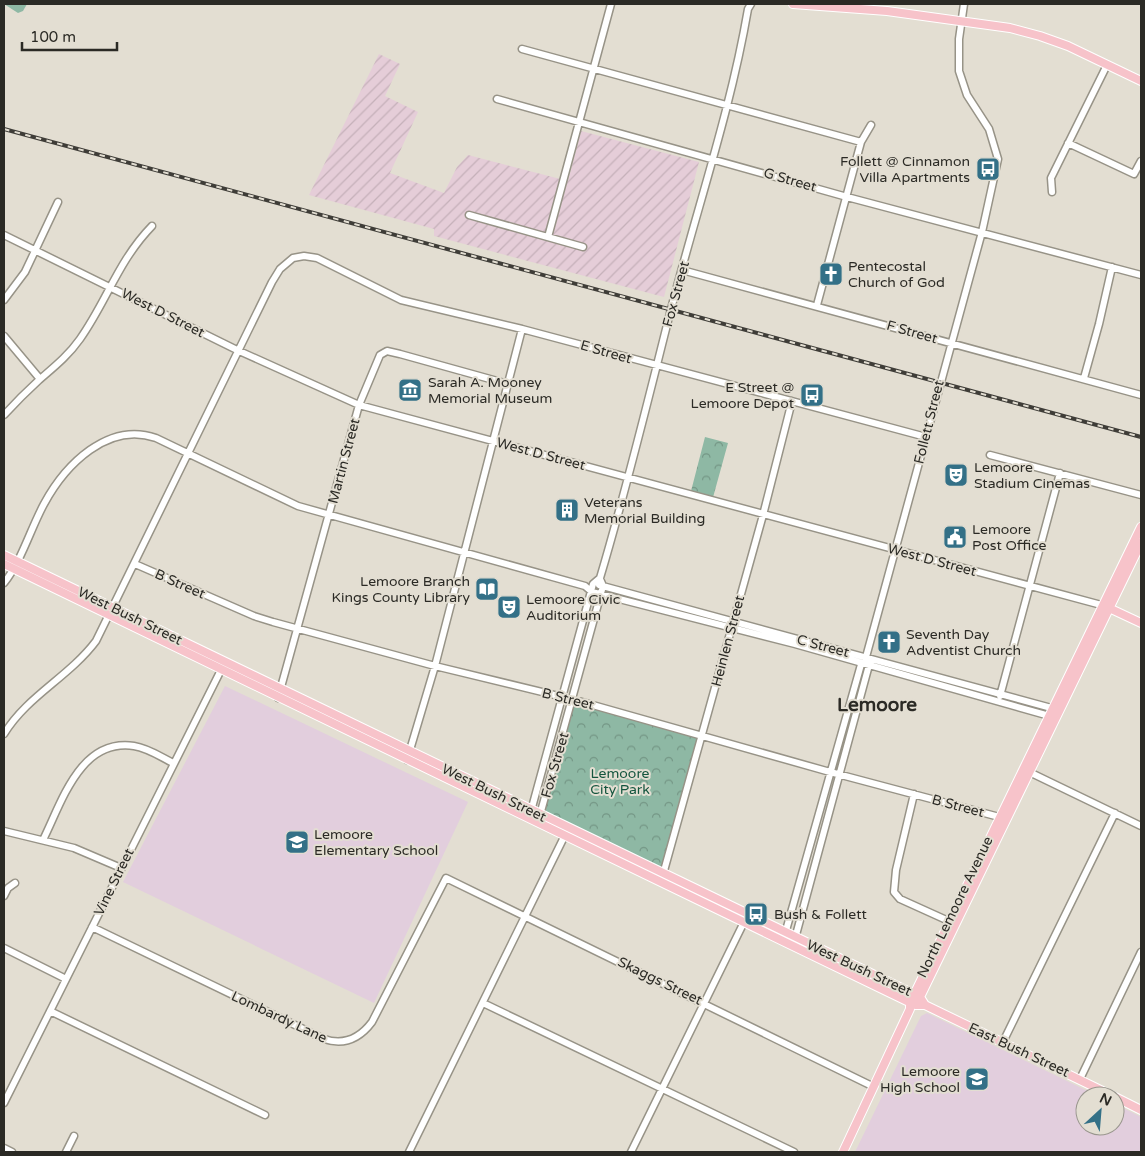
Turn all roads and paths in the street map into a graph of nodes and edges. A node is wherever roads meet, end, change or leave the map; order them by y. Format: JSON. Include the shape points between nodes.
{"nodes":[{"id":1,"x":611,"y":4,"type":"edge"},
{"id":2,"x":793,"y":4,"type":"edge"},
{"id":3,"x":964,"y":4,"type":"edge"},
{"id":4,"x":748,"y":6,"type":"edge"},
{"id":5,"x":962,"y":20,"type":"junction"},
{"id":6,"x":522,"y":49,"type":"dead end"},
{"id":7,"x":1108,"y":65,"type":"junction"},
{"id":8,"x":592,"y":68,"type":"junction"},
{"id":9,"x":1141,"y":82,"type":"edge"},
{"id":10,"x":497,"y":98,"type":"dead end"},
{"id":11,"x":728,"y":104,"type":"junction"},
{"id":12,"x":579,"y":121,"type":"junction"},
{"id":13,"x":871,"y":125,"type":"dead end"},
{"id":14,"x":862,"y":142,"type":"junction"},
{"id":15,"x":1068,"y":143,"type":"junction"},
{"id":16,"x":712,"y":159,"type":"junction"},
{"id":17,"x":1141,"y":160,"type":"edge"},
{"id":18,"x":1052,"y":192,"type":"dead end"},
{"id":19,"x":847,"y":197,"type":"junction"},
{"id":20,"x":58,"y":202,"type":"dead end"},
{"id":21,"x":469,"y":215,"type":"dead end"},
{"id":22,"x":152,"y":226,"type":"dead end"},
{"id":23,"x":982,"y":232,"type":"junction"},
{"id":24,"x":4,"y":235,"type":"edge"},
{"id":25,"x":548,"y":237,"type":"junction"},
{"id":26,"x":583,"y":247,"type":"dead end"},
{"id":27,"x":36,"y":250,"type":"junction"},
{"id":28,"x":1112,"y":268,"type":"junction"},
{"id":29,"x":682,"y":270,"type":"junction"},
{"id":30,"x":1141,"y":275,"type":"edge"},
{"id":31,"x":110,"y":286,"type":"junction"},
{"id":32,"x":4,"y":300,"type":"edge"},
{"id":33,"x":817,"y":305,"type":"junction"},
{"id":34,"x":522,"y":329,"type":"junction"},
{"id":35,"x":4,"y":336,"type":"edge"},
{"id":36,"x":951,"y":342,"type":"junction"},
{"id":37,"x":238,"y":350,"type":"junction"},
{"id":38,"x":658,"y":367,"type":"junction"},
{"id":39,"x":1084,"y":378,"type":"junction"},
{"id":40,"x":40,"y":380,"type":"junction"},
{"id":41,"x":508,"y":384,"type":"junction"},
{"id":42,"x":1141,"y":395,"type":"edge"},
{"id":43,"x":792,"y":401,"type":"junction"},
{"id":44,"x":359,"y":404,"type":"junction"},
{"id":45,"x":4,"y":415,"type":"edge"},
{"id":46,"x":926,"y":437,"type":"junction"},
{"id":47,"x":493,"y":441,"type":"junction"},
{"id":48,"x":188,"y":453,"type":"junction"},
{"id":49,"x":990,"y":455,"type":"dead end"},
{"id":50,"x":1060,"y":473,"type":"junction"},
{"id":51,"x":629,"y":478,"type":"junction"},
{"id":52,"x":1141,"y":495,"type":"edge"},
{"id":53,"x":329,"y":515,"type":"junction"},
{"id":54,"x":763,"y":515,"type":"junction"},
{"id":55,"x":1141,"y":527,"type":"edge"},
{"id":56,"x":1140,"y":540,"type":"edge"},
{"id":57,"x":897,"y":551,"type":"junction"},
{"id":58,"x":463,"y":552,"type":"junction"},
{"id":59,"x":4,"y":555,"type":"edge"},
{"id":60,"x":4,"y":564,"type":"edge"},
{"id":61,"x":134,"y":564,"type":"junction"},
{"id":62,"x":15,"y":565,"type":"junction"},
{"id":63,"x":600,"y":579,"type":"junction"},
{"id":64,"x":4,"y":583,"type":"edge"},
{"id":65,"x":594,"y":584,"type":"junction"},
{"id":66,"x":1030,"y":585,"type":"junction"},
{"id":67,"x":603,"y":586,"type":"junction"},
{"id":68,"x":586,"y":587,"type":"junction"},
{"id":69,"x":592,"y":592,"type":"junction"},
{"id":70,"x":600,"y":595,"type":"junction"},
{"id":71,"x":1106,"y":606,"type":"junction"},
{"id":72,"x":111,"y":611,"type":"junction"},
{"id":73,"x":1141,"y":623,"type":"edge"},
{"id":74,"x":733,"y":625,"type":"junction"},
{"id":75,"x":298,"y":628,"type":"junction"},
{"id":76,"x":866,"y":657,"type":"junction"},
{"id":77,"x":225,"y":662,"type":"junction"},
{"id":78,"x":860,"y":663,"type":"junction"},
{"id":79,"x":869,"y":665,"type":"junction"},
{"id":80,"x":435,"y":666,"type":"junction"},
{"id":81,"x":221,"y":670,"type":"junction"},
{"id":82,"x":280,"y":689,"type":"junction"},
{"id":83,"x":1001,"y":694,"type":"junction"},
{"id":84,"x":563,"y":697,"type":"junction"},
{"id":85,"x":278,"y":698,"type":"junction"},
{"id":86,"x":573,"y":700,"type":"junction"},
{"id":87,"x":999,"y":702,"type":"junction"},
{"id":88,"x":1054,"y":713,"type":"junction"},
{"id":89,"x":4,"y":734,"type":"edge"},
{"id":90,"x":701,"y":735,"type":"junction"},
{"id":91,"x":409,"y":752,"type":"junction"},
{"id":92,"x":407,"y":760,"type":"junction"},
{"id":93,"x":173,"y":763,"type":"junction"},
{"id":94,"x":1026,"y":771,"type":"junction"},
{"id":95,"x":830,"y":772,"type":"junction"},
{"id":96,"x":841,"y":775,"type":"junction"},
{"id":97,"x":914,"y":794,"type":"junction"},
{"id":98,"x":531,"y":811,"type":"junction"},
{"id":99,"x":1115,"y":813,"type":"junction"},
{"id":100,"x":537,"y":818,"type":"junction"},
{"id":101,"x":1002,"y":818,"type":"junction"},
{"id":102,"x":1141,"y":826,"type":"edge"},
{"id":103,"x":4,"y":831,"type":"edge"},
{"id":104,"x":566,"y":832,"type":"junction"},
{"id":105,"x":43,"y":840,"type":"junction"},
{"id":106,"x":121,"y":868,"type":"junction"},
{"id":107,"x":446,"y":878,"type":"joint"},
{"id":108,"x":662,"y":878,"type":"junction"},
{"id":109,"x":15,"y":883,"type":"dead end"},
{"id":110,"x":4,"y":896,"type":"edge"},
{"id":111,"x":526,"y":916,"type":"junction"},
{"id":112,"x":746,"y":919,"type":"junction"},
{"id":113,"x":952,"y":922,"type":"junction"},
{"id":114,"x":92,"y":927,"type":"junction"},
{"id":115,"x":786,"y":933,"type":"junction"},
{"id":116,"x":796,"y":938,"type":"junction"},
{"id":117,"x":783,"y":941,"type":"junction"},
{"id":118,"x":792,"y":946,"type":"junction"},
{"id":119,"x":4,"y":948,"type":"edge"},
{"id":120,"x":1141,"y":952,"type":"edge"},
{"id":121,"x":66,"y":979,"type":"junction"},
{"id":122,"x":917,"y":995,"type":"junction"},
{"id":123,"x":703,"y":1002,"type":"junction"},
{"id":124,"x":483,"y":1003,"type":"junction"},
{"id":125,"x":925,"y":1005,"type":"junction"},
{"id":126,"x":912,"y":1006,"type":"junction"},
{"id":127,"x":50,"y":1011,"type":"junction"},
{"id":128,"x":1003,"y":1042,"type":"junction"},
{"id":129,"x":1080,"y":1079,"type":"junction"},
{"id":130,"x":872,"y":1086,"type":"junction"},
{"id":131,"x":1094,"y":1086,"type":"edge"},
{"id":132,"x":662,"y":1088,"type":"junction"},
{"id":133,"x":1125,"y":1102,"type":"edge"},
{"id":134,"x":4,"y":1103,"type":"edge"},
{"id":135,"x":1141,"y":1110,"type":"edge"},
{"id":136,"x":266,"y":1115,"type":"dead end"},
{"id":137,"x":74,"y":1136,"type":"dead end"},
{"id":138,"x":4,"y":1148,"type":"edge"},
{"id":139,"x":12,"y":1152,"type":"edge"},
{"id":140,"x":66,"y":1152,"type":"edge"},
{"id":141,"x":409,"y":1152,"type":"edge"},
{"id":142,"x":631,"y":1152,"type":"edge"},
{"id":143,"x":794,"y":1152,"type":"edge"},
{"id":144,"x":843,"y":1152,"type":"edge"}],
"edges":[{"from":1,"to":8,"type":"street"},
{"from":2,"to":5,"type":"main road"},
{"from":3,"to":5,"type":"street","name":"Follett Street"},
{"from":4,"to":11,"type":"street","name":"Fox Street"},
{"from":5,"to":7,"type":"main road","via":[[1040,36]]},
{"from":5,"to":23,"type":"street","name":"Follett Street","via":[[959,72],[967,96],[989,129],[998,159]]},
{"from":6,"to":8,"type":"street"},
{"from":7,"to":9,"type":"main road"},
{"from":7,"to":15,"type":"street"},
{"from":8,"to":11,"type":"street"},
{"from":8,"to":12,"type":"street"},
{"from":10,"to":12,"type":"street","name":"G Street"},
{"from":11,"to":14,"type":"street"},
{"from":11,"to":16,"type":"street","name":"Fox Street"},
{"from":12,"to":16,"type":"street","name":"G Street"},
{"from":12,"to":25,"type":"street"},
{"from":13,"to":14,"type":"street"},
{"from":14,"to":19,"type":"street"},
{"from":15,"to":17,"type":"street","via":[[1134,174]]},
{"from":15,"to":18,"type":"street","via":[[1051,178]]},
{"from":16,"to":19,"type":"street","name":"G Street"},
{"from":16,"to":29,"type":"street","name":"Fox Street"},
{"from":19,"to":23,"type":"street","name":"G Street"},
{"from":19,"to":33,"type":"street"},
{"from":20,"to":27,"type":"street"},
{"from":21,"to":25,"type":"street"},
{"from":22,"to":31,"type":"street","via":[[126,256]]},
{"from":23,"to":28,"type":"street","name":"G Street"},
{"from":23,"to":36,"type":"street","name":"Follett Street"},
{"from":24,"to":27,"type":"street","name":"West D Street"},
{"from":25,"to":26,"type":"street"},
{"from":27,"to":31,"type":"street","name":"West D Street"},
{"from":27,"to":32,"type":"street","via":[[25,272]]},
{"from":28,"to":30,"type":"street","name":"G Street"},
{"from":28,"to":39,"type":"street"},
{"from":29,"to":33,"type":"street","name":"F Street"},
{"from":29,"to":38,"type":"street","name":"Fox Street"},
{"from":31,"to":37,"type":"street","name":"West D Street"},
{"from":31,"to":40,"type":"street","via":[[79,341]]},
{"from":33,"to":36,"type":"street","name":"F Street"},
{"from":34,"to":37,"type":"street","name":"E Street","via":[[401,300],[322,260],[304,256],[293,258],[280,269]]},
{"from":34,"to":38,"type":"street","name":"E Street"},
{"from":34,"to":41,"type":"street"},
{"from":35,"to":40,"type":"street"},
{"from":36,"to":39,"type":"street","name":"F Street"},
{"from":36,"to":46,"type":"street","name":"Follett Street"},
{"from":37,"to":44,"type":"street","name":"West D Street"},
{"from":37,"to":48,"type":"street"},
{"from":38,"to":43,"type":"street","name":"E Street"},
{"from":38,"to":51,"type":"street","name":"Fox Street"},
{"from":39,"to":42,"type":"street","name":"F Street"},
{"from":40,"to":45,"type":"street"},
{"from":41,"to":44,"type":"street","name":"Martin Street","via":[[387,351],[380,355]]},
{"from":41,"to":47,"type":"street"},
{"from":43,"to":46,"type":"street","name":"E Street"},
{"from":43,"to":54,"type":"street","name":"Heinlen Street"},
{"from":44,"to":47,"type":"street","name":"West D Street"},
{"from":44,"to":53,"type":"street","name":"Martin Street"},
{"from":46,"to":57,"type":"street","name":"Follett Street"},
{"from":47,"to":51,"type":"street","name":"West D Street"},
{"from":47,"to":58,"type":"street"},
{"from":48,"to":53,"type":"street","name":"C Street","via":[[298,506]]},
{"from":48,"to":61,"type":"street"},
{"from":48,"to":62,"type":"street","name":"C Street","via":[[140,433],[119,435],[100,443],[67,471],[54,488]]},
{"from":49,"to":50,"type":"street"},
{"from":50,"to":52,"type":"street"},
{"from":50,"to":66,"type":"street"},
{"from":51,"to":54,"type":"street","name":"West D Street"},
{"from":51,"to":63,"type":"street","name":"Fox Street"},
{"from":53,"to":58,"type":"street","name":"C Street"},
{"from":53,"to":75,"type":"street","name":"Martin Street"},
{"from":54,"to":57,"type":"street","name":"West D Street"},
{"from":54,"to":74,"type":"street","name":"Heinlen Street"},
{"from":55,"to":56,"type":"main road","name":"North Lemoore Avenue"},
{"from":56,"to":71,"type":"main road","name":"North Lemoore Avenue"},
{"from":57,"to":66,"type":"street","name":"West D Street"},
{"from":57,"to":76,"type":"street","name":"Follett Street"},
{"from":58,"to":68,"type":"street","name":"C Street"},
{"from":58,"to":80,"type":"street"},
{"from":59,"to":62,"type":"main road","name":"West Bush Street"},
{"from":60,"to":62,"type":"main road","name":"West Bush Street"},
{"from":61,"to":72,"type":"street"},
{"from":61,"to":75,"type":"street","name":"B Street","via":[[254,616]]},
{"from":62,"to":64,"type":"street","name":"C Street"},
{"from":62,"to":72,"type":"main road","name":"West Bush Street"},
{"from":63,"to":65,"type":"street"},
{"from":63,"to":67,"type":"street"},
{"from":65,"to":67,"type":"street","name":"C Street"},
{"from":65,"to":68,"type":"street"},
{"from":65,"to":69,"type":"street","name":"Fox Street"},
{"from":66,"to":71,"type":"street","name":"West D Street"},
{"from":66,"to":83,"type":"street"},
{"from":67,"to":70,"type":"street","name":"Fox Street"},
{"from":67,"to":74,"type":"street","name":"C Street"},
{"from":68,"to":69,"type":"street","name":"C Street"},
{"from":69,"to":70,"type":"street","name":"C Street"},
{"from":69,"to":84,"type":"street","name":"Fox Street"},
{"from":70,"to":74,"type":"street","name":"C Street"},
{"from":70,"to":86,"type":"street","name":"Fox Street"},
{"from":71,"to":73,"type":"main road"},
{"from":71,"to":88,"type":"main road","name":"North Lemoore Avenue"},
{"from":72,"to":77,"type":"main road","name":"West Bush Street"},
{"from":72,"to":81,"type":"main road","name":"West Bush Street"},
{"from":72,"to":89,"type":"street","via":[[87,653],[25,707]]},
{"from":74,"to":76,"type":"street","name":"C Street"},
{"from":74,"to":78,"type":"street","name":"C Street"},
{"from":74,"to":90,"type":"street","name":"Heinlen Street"},
{"from":75,"to":80,"type":"street","name":"B Street"},
{"from":75,"to":82,"type":"street","name":"Martin Street"},
{"from":76,"to":78,"type":"street","name":"Follett Street"},
{"from":76,"to":79,"type":"street"},
{"from":76,"to":83,"type":"street","name":"C Street"},
{"from":77,"to":81,"type":"street","name":"Vine Street"},
{"from":77,"to":82,"type":"main road","name":"West Bush Street"},
{"from":78,"to":79,"type":"street","name":"C Street"},
{"from":78,"to":95,"type":"street","name":"Follett Street"},
{"from":79,"to":87,"type":"street","name":"C Street"},
{"from":79,"to":96,"type":"street"},
{"from":80,"to":84,"type":"street","name":"B Street"},
{"from":80,"to":91,"type":"street"},
{"from":81,"to":85,"type":"main road","name":"West Bush Street"},
{"from":81,"to":93,"type":"street","name":"Vine Street"},
{"from":82,"to":85,"type":"street","name":"Martin Street"},
{"from":82,"to":91,"type":"main road","name":"West Bush Street"},
{"from":83,"to":87,"type":"street"},
{"from":83,"to":88,"type":"street","name":"C Street"},
{"from":84,"to":86,"type":"street","name":"B Street"},
{"from":84,"to":98,"type":"street","name":"Fox Street"},
{"from":85,"to":92,"type":"main road","name":"West Bush Street"},
{"from":86,"to":90,"type":"street","name":"B Street"},
{"from":86,"to":100,"type":"street","name":"Fox Street"},
{"from":87,"to":88,"type":"street","name":"C Street"},
{"from":88,"to":94,"type":"main road","name":"North Lemoore Avenue"},
{"from":90,"to":95,"type":"street","name":"B Street"},
{"from":90,"to":108,"type":"street","name":"Heinlen Street"},
{"from":91,"to":92,"type":"street"},
{"from":91,"to":98,"type":"main road","name":"West Bush Street"},
{"from":92,"to":100,"type":"main road","name":"West Bush Street"},
{"from":93,"to":105,"type":"street","via":[[136,746],[117,746],[92,756],[75,776]]},
{"from":93,"to":106,"type":"street","name":"Vine Street"},
{"from":94,"to":99,"type":"street"},
{"from":94,"to":101,"type":"main road","name":"North Lemoore Avenue"},
{"from":95,"to":96,"type":"street","name":"B Street"},
{"from":95,"to":115,"type":"street","name":"Follett Street"},
{"from":96,"to":97,"type":"street","name":"B Street"},
{"from":96,"to":116,"type":"street"},
{"from":97,"to":101,"type":"street","name":"B Street"},
{"from":97,"to":113,"type":"street","via":[[894,892],[900,899]]},
{"from":98,"to":100,"type":"main road","name":"West Bush Street"},
{"from":99,"to":102,"type":"street"},
{"from":99,"to":128,"type":"street"},
{"from":100,"to":104,"type":"main road","name":"West Bush Street"},
{"from":101,"to":113,"type":"main road","name":"North Lemoore Avenue"},
{"from":103,"to":105,"type":"street"},
{"from":104,"to":108,"type":"main road","name":"West Bush Street"},
{"from":104,"to":111,"type":"street"},
{"from":105,"to":106,"type":"street","via":[[74,848]]},
{"from":106,"to":114,"type":"street","name":"Vine Street"},
{"from":107,"to":111,"type":"street","name":"Skaggs Street"},
{"from":107,"to":114,"type":"street","name":"Lombardy Lane","via":[[372,1022],[365,1032],[345,1042],[324,1039]]},
{"from":108,"to":112,"type":"main road","name":"West Bush Street"},
{"from":109,"to":110,"type":"street"},
{"from":111,"to":123,"type":"street","name":"Skaggs Street"},
{"from":111,"to":124,"type":"street"},
{"from":112,"to":115,"type":"main road","name":"West Bush Street"},
{"from":112,"to":117,"type":"main road","name":"West Bush Street"},
{"from":112,"to":123,"type":"street"},
{"from":113,"to":122,"type":"main road","name":"North Lemoore Avenue"},
{"from":114,"to":121,"type":"street","name":"Vine Street"},
{"from":115,"to":116,"type":"main road","name":"West Bush Street"},
{"from":115,"to":117,"type":"street","name":"Follett Street"},
{"from":116,"to":118,"type":"street"},
{"from":116,"to":122,"type":"main road","name":"West Bush Street"},
{"from":117,"to":118,"type":"main road","name":"West Bush Street"},
{"from":118,"to":126,"type":"main road","name":"West Bush Street"},
{"from":119,"to":121,"type":"street"},
{"from":120,"to":129,"type":"street"},
{"from":121,"to":127,"type":"street","name":"Vine Street"},
{"from":122,"to":125,"type":"main road","name":"West Bush Street"},
{"from":122,"to":126,"type":"main road","name":"North Lemoore Avenue"},
{"from":123,"to":130,"type":"street","name":"Skaggs Street"},
{"from":123,"to":132,"type":"street"},
{"from":124,"to":132,"type":"street"},
{"from":124,"to":141,"type":"street"},
{"from":125,"to":126,"type":"main road","name":"West Bush Street"},
{"from":125,"to":128,"type":"main road","name":"East Bush Street"},
{"from":126,"to":130,"type":"main road","name":"North Lemoore Avenue"},
{"from":127,"to":134,"type":"street","name":"Vine Street"},
{"from":127,"to":136,"type":"street"},
{"from":128,"to":129,"type":"main road","name":"East Bush Street"},
{"from":129,"to":131,"type":"main road","name":"East Bush Street"},
{"from":130,"to":144,"type":"main road","name":"North Lemoore Avenue"},
{"from":132,"to":142,"type":"street"},
{"from":132,"to":143,"type":"street"},
{"from":133,"to":135,"type":"main road","name":"East Bush Street"},
{"from":137,"to":140,"type":"street"},
{"from":138,"to":139,"type":"street"}]}
